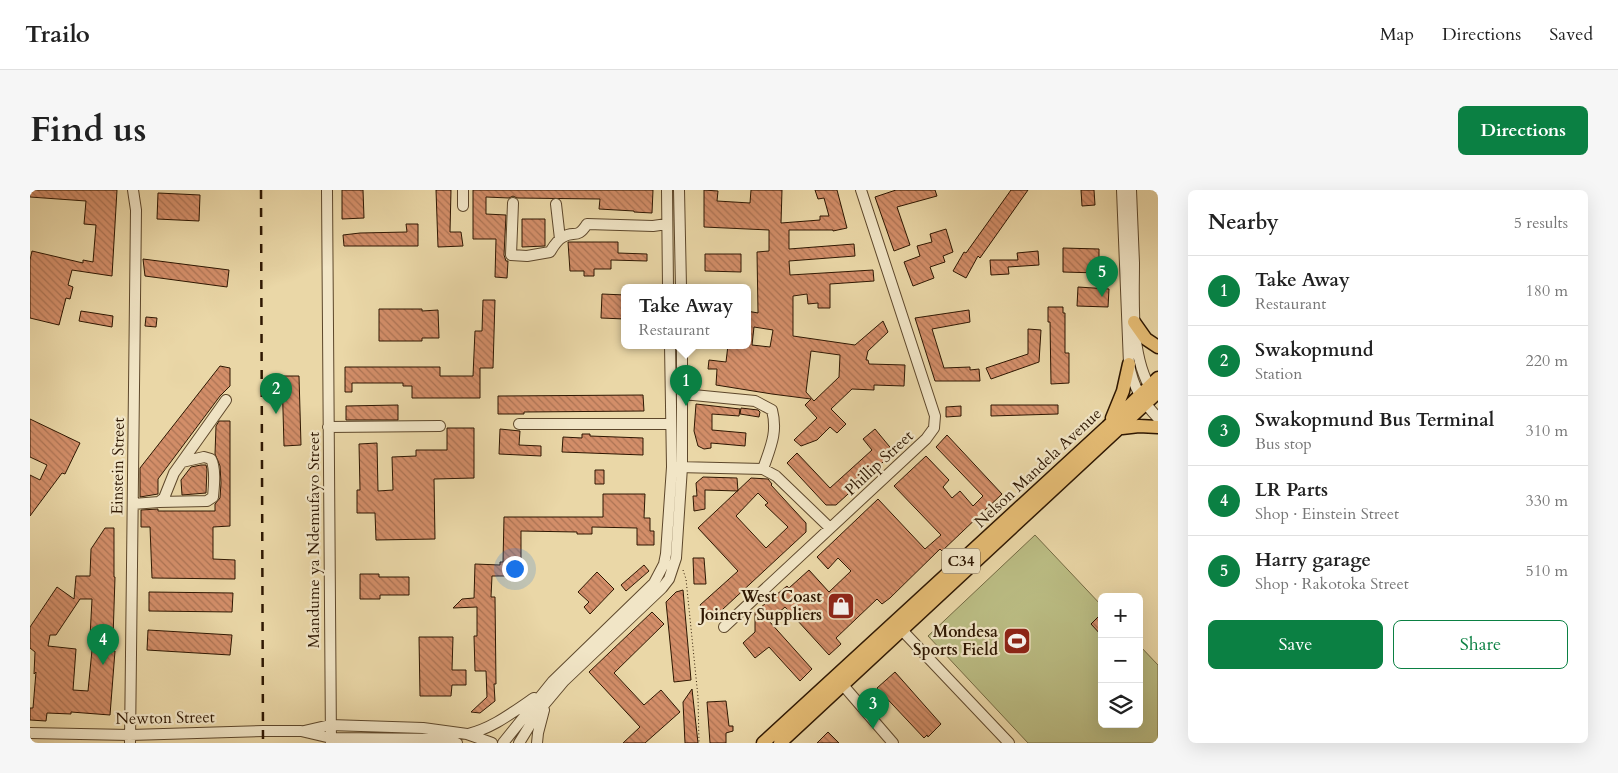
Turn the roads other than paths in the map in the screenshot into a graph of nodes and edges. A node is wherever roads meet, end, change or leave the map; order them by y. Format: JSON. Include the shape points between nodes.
{"nodes":[{"id":1,"x":133,"y":190,"type":"edge"},
{"id":2,"x":327,"y":190,"type":"edge"},
{"id":3,"x":464,"y":190,"type":"edge"},
{"id":4,"x":667,"y":190,"type":"edge"},
{"id":5,"x":679,"y":190,"type":"edge"},
{"id":6,"x":861,"y":190,"type":"edge"},
{"id":7,"x":1122,"y":190,"type":"edge"},
{"id":8,"x":1131,"y":190,"type":"edge"},
{"id":9,"x":512,"y":203,"type":"dead end"},
{"id":10,"x":556,"y":204,"type":"dead end"},
{"id":11,"x":463,"y":206,"type":"dead end"},
{"id":12,"x":667,"y":224,"type":"junction"},
{"id":13,"x":560,"y":239,"type":"junction"},
{"id":14,"x":668,"y":284,"type":"edge"},
{"id":15,"x":680,"y":284,"type":"edge"},
{"id":16,"x":1134,"y":322,"type":"junction"},
{"id":17,"x":1158,"y":347,"type":"edge"},
{"id":18,"x":670,"y":349,"type":"edge"},
{"id":19,"x":682,"y":349,"type":"edge"},
{"id":20,"x":1129,"y":364,"type":"junction"},
{"id":21,"x":1156,"y":391,"type":"edge"},
{"id":22,"x":683,"y":394,"type":"junction"},
{"id":23,"x":226,"y":400,"type":"dead end"},
{"id":24,"x":1142,"y":400,"type":"junction"},
{"id":25,"x":1158,"y":418,"type":"edge"},
{"id":26,"x":519,"y":424,"type":"dead end"},
{"id":27,"x":671,"y":424,"type":"junction"},
{"id":28,"x":440,"y":426,"type":"dead end"},
{"id":29,"x":328,"y":427,"type":"junction"},
{"id":30,"x":1108,"y":427,"type":"junction"},
{"id":31,"x":1158,"y":427,"type":"edge"},
{"id":32,"x":1122,"y":428,"type":"junction"},
{"id":33,"x":182,"y":462,"type":"junction"},
{"id":34,"x":677,"y":467,"type":"junction"},
{"id":35,"x":763,"y":469,"type":"junction"},
{"id":36,"x":158,"y":502,"type":"junction"},
{"id":37,"x":133,"y":504,"type":"junction"},
{"id":38,"x":830,"y":528,"type":"junction"},
{"id":39,"x":898,"y":626,"type":"junction"},
{"id":40,"x":724,"y":627,"type":"dead end"},
{"id":41,"x":842,"y":684,"type":"junction"},
{"id":42,"x":544,"y":697,"type":"junction"},
{"id":43,"x":330,"y":725,"type":"junction"},
{"id":44,"x":301,"y":731,"type":"junction"},
{"id":45,"x":30,"y":733,"type":"edge"},
{"id":46,"x":467,"y":734,"type":"junction"},
{"id":47,"x":130,"y":739,"type":"edge"},
{"id":48,"x":331,"y":741,"type":"edge"},
{"id":49,"x":457,"y":743,"type":"edge"},
{"id":50,"x":492,"y":743,"type":"edge"},
{"id":51,"x":503,"y":743,"type":"edge"},
{"id":52,"x":519,"y":743,"type":"edge"},
{"id":53,"x":538,"y":743,"type":"edge"},
{"id":54,"x":763,"y":743,"type":"edge"},
{"id":55,"x":780,"y":743,"type":"edge"},
{"id":56,"x":893,"y":743,"type":"edge"},
{"id":57,"x":1009,"y":743,"type":"edge"}],
"edges":[{"from":1,"to":37,"type":"street","name":"Einstein Street","via":[[136,210]]},
{"from":2,"to":29,"type":"street","name":"Mandume ya Ndemufayo Street"},
{"from":3,"to":11,"type":"street"},
{"from":4,"to":12,"type":"street"},
{"from":5,"to":15,"type":"street"},
{"from":6,"to":38,"type":"street","name":"Phillip Street","via":[[935,416],[934,428]]},
{"from":7,"to":20,"type":"street"},
{"from":8,"to":16,"type":"street"},
{"from":9,"to":13,"type":"street","via":[[510,255],[550,252]]},
{"from":10,"to":13,"type":"street"},
{"from":12,"to":13,"type":"street","via":[[587,224],[576,235],[565,235]]},
{"from":12,"to":14,"type":"street"},
{"from":16,"to":17,"type":"main road","via":[[1146,339]]},
{"from":16,"to":21,"type":"street","via":[[1138,352]]},
{"from":18,"to":27,"type":"street"},
{"from":19,"to":22,"type":"street"},
{"from":20,"to":24,"type":"street"},
{"from":20,"to":30,"type":"main road","via":[[1119,405]]},
{"from":21,"to":24,"type":"main road","name":"Nelson Mandela Avenue","number":"C34"},
{"from":22,"to":34,"type":"street"},
{"from":22,"to":35,"type":"street","via":[[755,402],[772,410],[776,424]]},
{"from":23,"to":33,"type":"street"},
{"from":24,"to":25,"type":"street"},
{"from":24,"to":30,"type":"main road","name":"Nelson Mandela Avenue","number":"C34"},
{"from":24,"to":32,"type":"main road","name":"Nelson Mandela Avenue","number":"C34"},
{"from":26,"to":27,"type":"street"},
{"from":27,"to":34,"type":"street"},
{"from":28,"to":29,"type":"street"},
{"from":29,"to":43,"type":"street","name":"Mandume ya Ndemufayo Street"},
{"from":30,"to":39,"type":"main road","name":"Nelson Mandela Avenue","number":"C34"},
{"from":31,"to":32,"type":"main road"},
{"from":32,"to":39,"type":"main road","name":"Nelson Mandela Avenue","number":"C34"},
{"from":33,"to":36,"type":"street","via":[[164,498]]},
{"from":33,"to":36,"type":"street","via":[[196,458],[211,459],[214,476],[212,497],[207,501]]},
{"from":34,"to":35,"type":"street"},
{"from":34,"to":42,"type":"street","via":[[666,554],[654,583]]},
{"from":34,"to":42,"type":"street","via":[[676,558],[669,579]]},
{"from":35,"to":38,"type":"street","via":[[776,476]]},
{"from":36,"to":37,"type":"street"},
{"from":37,"to":47,"type":"street","name":"Einstein Street"},
{"from":38,"to":40,"type":"street","name":"Phillip Street"},
{"from":39,"to":41,"type":"main road","name":"Nelson Mandela Avenue","number":"C34"},
{"from":39,"to":54,"type":"main road","name":"Nelson Mandela Avenue","number":"C34"},
{"from":39,"to":57,"type":"street"},
{"from":41,"to":55,"type":"main road","name":"Nelson Mandela Avenue","number":"C34"},
{"from":41,"to":56,"type":"street"},
{"from":42,"to":46,"type":"street","via":[[492,725]]},
{"from":42,"to":51,"type":"street"},
{"from":42,"to":52,"type":"street"},
{"from":42,"to":53,"type":"street"},
{"from":43,"to":44,"type":"street","name":"Newton Street"},
{"from":43,"to":46,"type":"street","via":[[423,728]]},
{"from":43,"to":48,"type":"street","name":"Mandume ya Ndemufayo Street"},
{"from":44,"to":47,"type":"street","name":"Newton Street"},
{"from":44,"to":48,"type":"street","name":"Newton Street"},
{"from":45,"to":47,"type":"street","name":"Newton Street"},
{"from":46,"to":50,"type":"street"},
{"from":48,"to":49,"type":"street","via":[[443,739]]}]}
